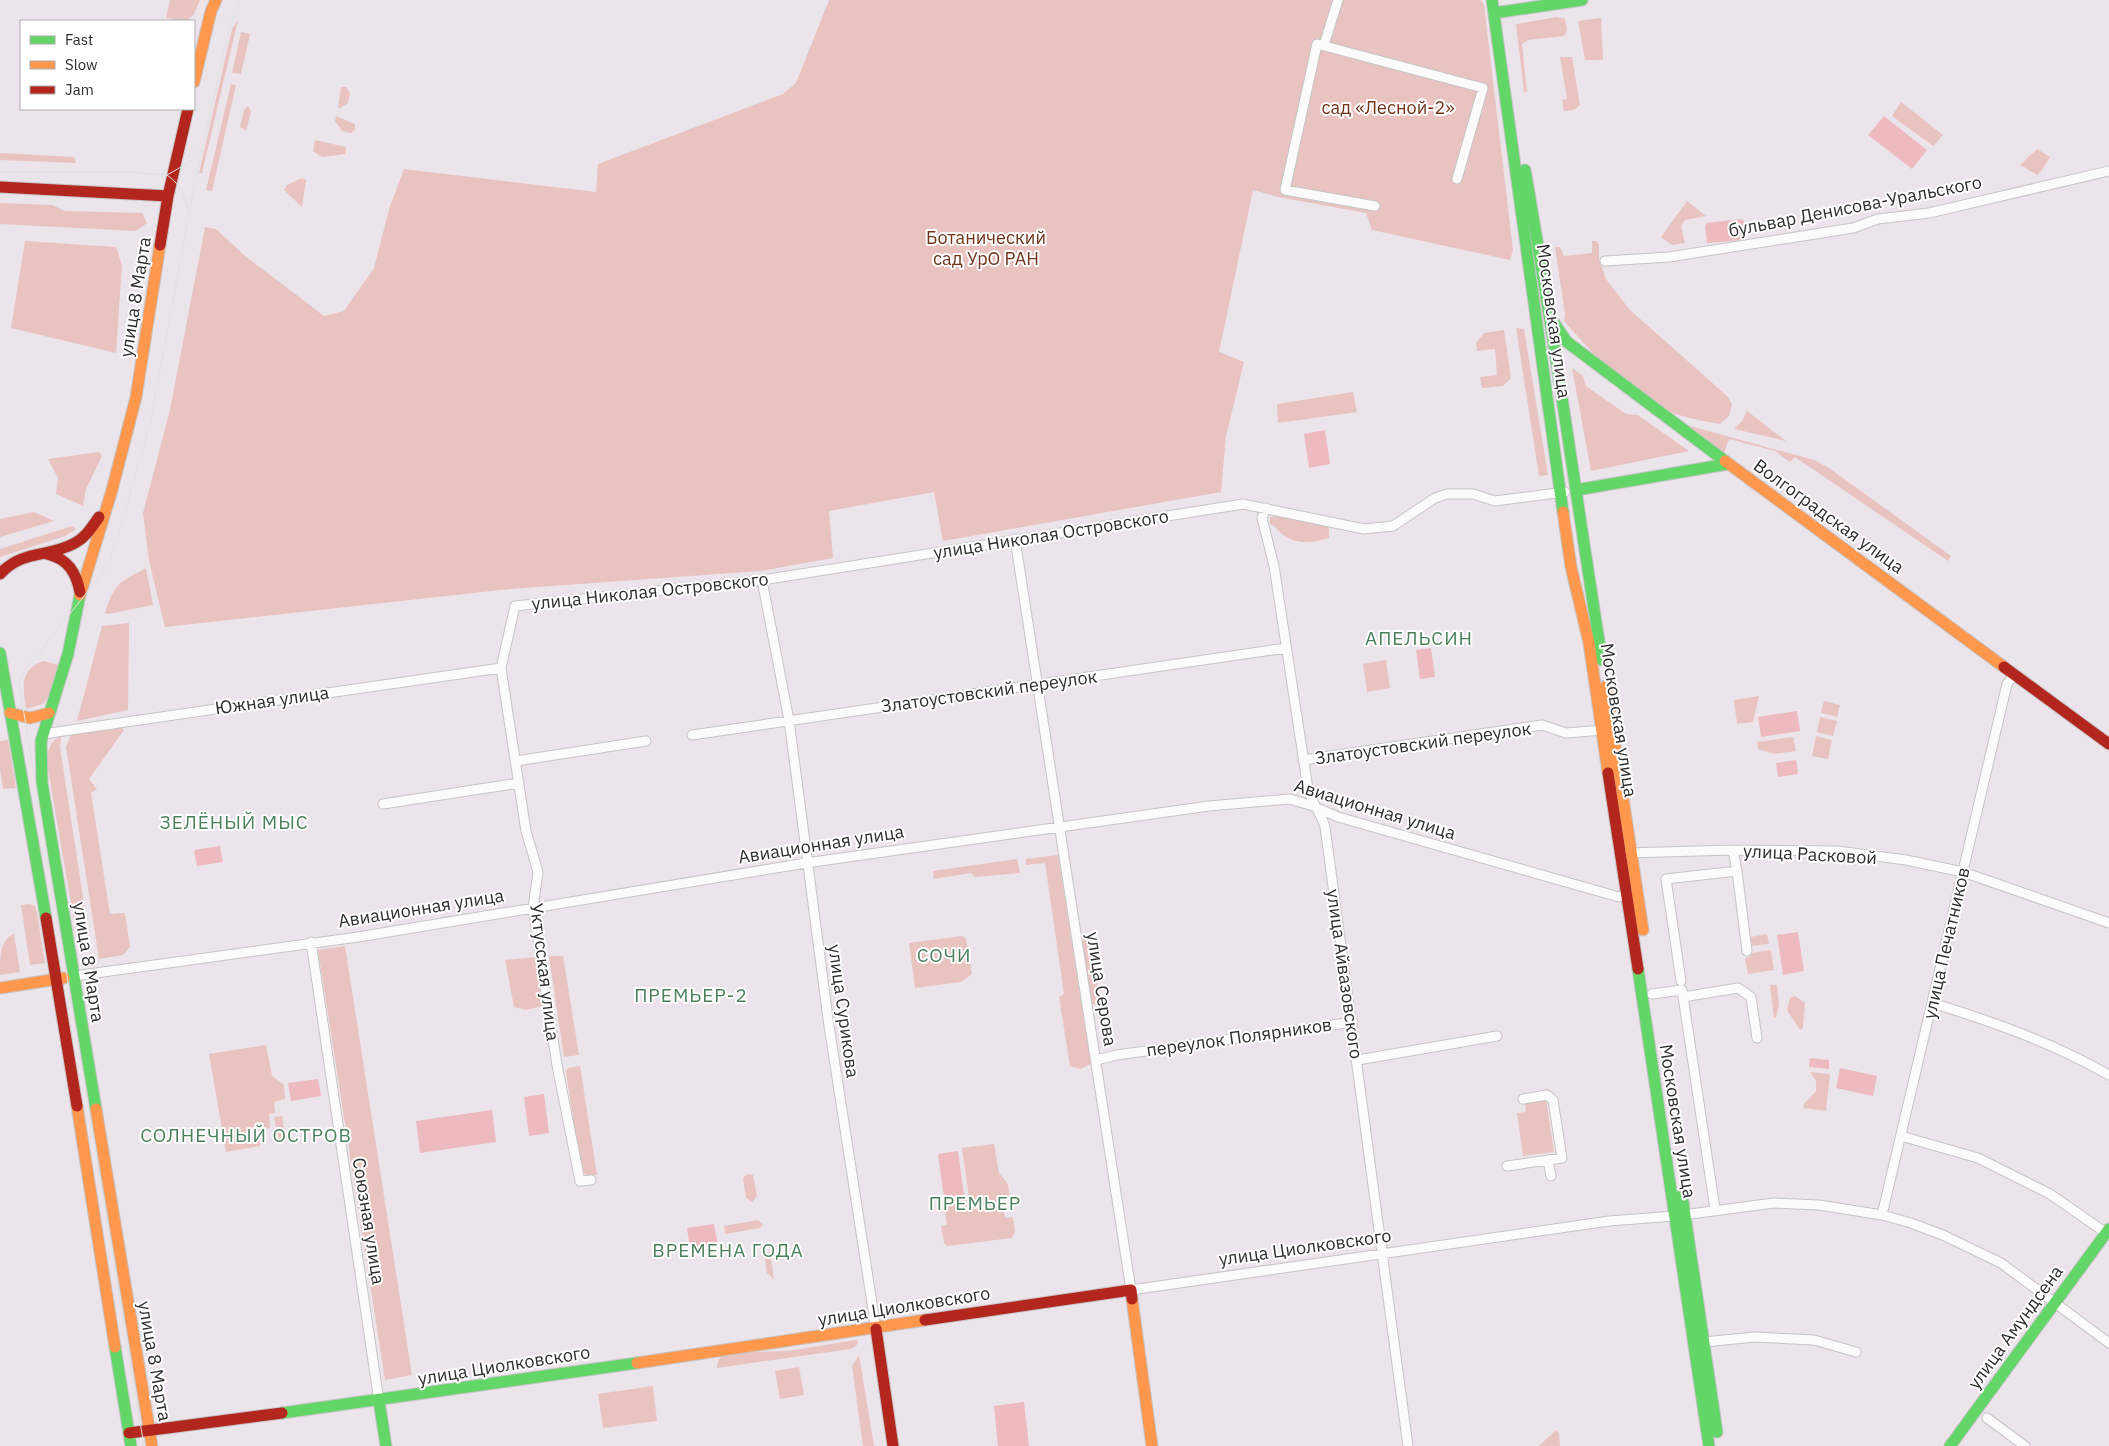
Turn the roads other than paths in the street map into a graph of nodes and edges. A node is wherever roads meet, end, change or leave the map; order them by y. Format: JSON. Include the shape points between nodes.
{"nodes":[{"id":1,"x":216,"y":0,"type":"edge"},
{"id":2,"x":1338,"y":0,"type":"edge"},
{"id":3,"x":1492,"y":0,"type":"edge"},
{"id":4,"x":1582,"y":0,"type":"edge"},
{"id":5,"x":1499,"y":8,"type":"edge"},
{"id":6,"x":1324,"y":45,"type":"junction"},
{"id":7,"x":195,"y":78,"type":"edge"},
{"id":8,"x":188,"y":110,"type":"edge"},
{"id":9,"x":2109,"y":171,"type":"edge"},
{"id":10,"x":1457,"y":179,"type":"dead end"},
{"id":11,"x":0,"y":187,"type":"edge"},
{"id":12,"x":168,"y":196,"type":"junction"},
{"id":13,"x":1375,"y":206,"type":"dead end"},
{"id":14,"x":1605,"y":261,"type":"dead end"},
{"id":15,"x":1535,"y":316,"type":"junction"},
{"id":16,"x":1550,"y":317,"type":"junction"},
{"id":17,"x":1728,"y":464,"type":"junction"},
{"id":18,"x":112,"y":490,"type":"junction"},
{"id":19,"x":1576,"y":490,"type":"junction"},
{"id":20,"x":1561,"y":492,"type":"junction"},
{"id":21,"x":1266,"y":508,"type":"junction"},
{"id":22,"x":1015,"y":539,"type":"junction"},
{"id":23,"x":40,"y":553,"type":"junction"},
{"id":24,"x":14,"y":561,"type":"junction"},
{"id":25,"x":0,"y":564,"type":"edge"},
{"id":26,"x":0,"y":574,"type":"edge"},
{"id":27,"x":762,"y":580,"type":"junction"},
{"id":28,"x":80,"y":594,"type":"junction"},
{"id":29,"x":515,"y":606,"type":"joint"},
{"id":30,"x":1286,"y":648,"type":"junction"},
{"id":31,"x":0,"y":653,"type":"edge"},
{"id":32,"x":501,"y":668,"type":"junction"},
{"id":33,"x":2015,"y":674,"type":"junction"},
{"id":34,"x":1038,"y":683,"type":"junction"},
{"id":35,"x":50,"y":713,"type":"junction"},
{"id":36,"x":10,"y":714,"type":"junction"},
{"id":37,"x":789,"y":720,"type":"junction"},
{"id":38,"x":1603,"y":730,"type":"junction"},
{"id":39,"x":43,"y":734,"type":"junction"},
{"id":40,"x":692,"y":735,"type":"dead end"},
{"id":41,"x":646,"y":742,"type":"dead end"},
{"id":42,"x":2109,"y":744,"type":"edge"},
{"id":43,"x":1303,"y":760,"type":"junction"},
{"id":44,"x":516,"y":761,"type":"junction"},
{"id":45,"x":519,"y":783,"type":"junction"},
{"id":46,"x":383,"y":804,"type":"dead end"},
{"id":47,"x":1313,"y":806,"type":"junction"},
{"id":48,"x":1060,"y":827,"type":"junction"},
{"id":49,"x":1733,"y":850,"type":"junction"},
{"id":50,"x":1626,"y":853,"type":"junction"},
{"id":51,"x":806,"y":863,"type":"junction"},
{"id":52,"x":1737,"y":871,"type":"junction"},
{"id":53,"x":1964,"y":872,"type":"junction"},
{"id":54,"x":1632,"y":892,"type":"junction"},
{"id":55,"x":533,"y":908,"type":"junction"},
{"id":56,"x":2109,"y":923,"type":"edge"},
{"id":57,"x":311,"y":942,"type":"junction"},
{"id":58,"x":1747,"y":951,"type":"dead end"},
{"id":59,"x":74,"y":976,"type":"junction"},
{"id":60,"x":56,"y":979,"type":"junction"},
{"id":61,"x":1681,"y":981,"type":"dead end"},
{"id":62,"x":0,"y":988,"type":"edge"},
{"id":63,"x":1652,"y":994,"type":"junction"},
{"id":64,"x":1683,"y":997,"type":"junction"},
{"id":65,"x":1932,"y":1003,"type":"junction"},
{"id":66,"x":1353,"y":1022,"type":"junction"},
{"id":67,"x":1497,"y":1036,"type":"dead end"},
{"id":68,"x":1757,"y":1038,"type":"dead end"},
{"id":69,"x":1096,"y":1060,"type":"junction"},
{"id":70,"x":1358,"y":1060,"type":"junction"},
{"id":71,"x":2109,"y":1075,"type":"edge"},
{"id":72,"x":1523,"y":1099,"type":"dead end"},
{"id":73,"x":1902,"y":1136,"type":"junction"},
{"id":74,"x":1548,"y":1160,"type":"junction"},
{"id":75,"x":1507,"y":1166,"type":"dead end"},
{"id":76,"x":1551,"y":1176,"type":"dead end"},
{"id":77,"x":592,"y":1180,"type":"dead end"},
{"id":78,"x":1716,"y":1209,"type":"junction"},
{"id":79,"x":1680,"y":1215,"type":"junction"},
{"id":80,"x":1882,"y":1215,"type":"junction"},
{"id":81,"x":2108,"y":1233,"type":"edge"},
{"id":82,"x":1383,"y":1254,"type":"junction"},
{"id":83,"x":1131,"y":1290,"type":"junction"},
{"id":84,"x":2055,"y":1302,"type":"junction"},
{"id":85,"x":876,"y":1329,"type":"junction"},
{"id":86,"x":1704,"y":1342,"type":"junction"},
{"id":87,"x":2109,"y":1343,"type":"edge"},
{"id":88,"x":1856,"y":1352,"type":"dead end"},
{"id":89,"x":379,"y":1401,"type":"junction"},
{"id":90,"x":1987,"y":1418,"type":"dead end"},
{"id":91,"x":149,"y":1430,"type":"junction"},
{"id":92,"x":129,"y":1433,"type":"junction"},
{"id":93,"x":131,"y":1446,"type":"edge"},
{"id":94,"x":152,"y":1446,"type":"edge"},
{"id":95,"x":386,"y":1446,"type":"edge"},
{"id":96,"x":893,"y":1446,"type":"edge"},
{"id":97,"x":1152,"y":1446,"type":"edge"},
{"id":98,"x":1408,"y":1446,"type":"edge"},
{"id":99,"x":1709,"y":1446,"type":"edge"},
{"id":100,"x":1718,"y":1446,"type":"edge"},
{"id":101,"x":1950,"y":1446,"type":"edge"},
{"id":102,"x":2025,"y":1446,"type":"edge"}],
"edges":[{"from":1,"to":7,"type":"main road"},
{"from":2,"to":6,"type":"street"},
{"from":3,"to":5,"type":"main road","name":"Московская улица"},
{"from":4,"to":5,"type":"main road"},
{"from":5,"to":15,"type":"main road","name":"Московская улица"},
{"from":5,"to":16,"type":"main road","name":"Московская улица"},
{"from":6,"to":10,"type":"street","via":[[1483,88]]},
{"from":6,"to":13,"type":"street","via":[[1318,44],[1284,190]]},
{"from":8,"to":12,"type":"main road","name":"улица 8 Марта"},
{"from":9,"to":14,"type":"street","name":"бульвар Денисова-Уральского","via":[[1929,213],[1878,219],[1853,228],[1669,257]]},
{"from":11,"to":12,"type":"main road"},
{"from":12,"to":18,"type":"main road","name":"улица 8 Марта","via":[[144,358]]},
{"from":15,"to":16,"type":"main road"},
{"from":15,"to":20,"type":"main road","name":"Московская улица"},
{"from":16,"to":17,"type":"main road","name":"Волгоградская улица","via":[[1567,342]]},
{"from":16,"to":19,"type":"main road","name":"Московская улица"},
{"from":17,"to":19,"type":"main road"},
{"from":17,"to":33,"type":"main road","name":"Волгоградская улица"},
{"from":18,"to":23,"type":"main road","name":"улица 8 Марта","via":[[88,534],[61,550]]},
{"from":18,"to":28,"type":"main road","name":"улица 8 Марта"},
{"from":19,"to":20,"type":"street","name":"улица Николая Островского"},
{"from":19,"to":50,"type":"main road","name":"Московская улица"},
{"from":20,"to":21,"type":"street","name":"улица Николая Островского","via":[[1495,501],[1473,494],[1447,494],[1392,526],[1364,529]]},
{"from":20,"to":38,"type":"main road","name":"Московская улица","via":[[1571,567],[1586,625]]},
{"from":21,"to":22,"type":"street","name":"улица Николая Островского","via":[[1243,504]]},
{"from":21,"to":30,"type":"street","name":"улица Айвазовского","via":[[1262,518],[1274,566]]},
{"from":22,"to":27,"type":"street","name":"улица Николая Островского"},
{"from":22,"to":34,"type":"street","name":"улица Серова"},
{"from":23,"to":24,"type":"main road","name":"улица 8 Марта"},
{"from":23,"to":28,"type":"main road","via":[[59,556],[74,569]]},
{"from":24,"to":25,"type":"street"},
{"from":24,"to":26,"type":"main road","name":"улица 8 Марта"},
{"from":27,"to":29,"type":"street","name":"улица Николая Островского"},
{"from":27,"to":37,"type":"street","name":"улица Сурикова"},
{"from":28,"to":35,"type":"main road","name":"улица 8 Марта","via":[[68,654]]},
{"from":29,"to":32,"type":"street","name":"Уктусская улица"},
{"from":30,"to":34,"type":"street","name":"Златоустовский переулок"},
{"from":30,"to":43,"type":"street","name":"улица Айвазовского"},
{"from":31,"to":36,"type":"main road","name":"улица 8 Марта"},
{"from":32,"to":39,"type":"street","name":"Южная улица"},
{"from":32,"to":44,"type":"street","name":"Уктусская улица"},
{"from":33,"to":42,"type":"main road","name":"Волгоградская улица"},
{"from":33,"to":53,"type":"street","name":"улица Печатников","via":[[2006,684]]},
{"from":34,"to":37,"type":"street","name":"Златоустовский переулок"},
{"from":34,"to":48,"type":"street","name":"улица Серова"},
{"from":35,"to":36,"type":"main road","via":[[30,718]]},
{"from":35,"to":39,"type":"main road","name":"улица 8 Марта"},
{"from":36,"to":60,"type":"main road","name":"улица 8 Марта"},
{"from":37,"to":40,"type":"street","name":"Златоустовский переулок"},
{"from":37,"to":51,"type":"street","name":"улица Сурикова"},
{"from":38,"to":43,"type":"street","name":"Златоустовский переулок","via":[[1566,733],[1542,725]]},
{"from":38,"to":50,"type":"main road","name":"Московская улица"},
{"from":39,"to":59,"type":"main road","name":"улица 8 Марта","via":[[42,783]]},
{"from":41,"to":44,"type":"street"},
{"from":43,"to":47,"type":"street","name":"улица Айвазовского"},
{"from":44,"to":45,"type":"street","name":"Уктусская улица"},
{"from":45,"to":46,"type":"street"},
{"from":45,"to":55,"type":"street","name":"Уктусская улица","via":[[526,831],[538,872]]},
{"from":47,"to":48,"type":"street","name":"Авиационная улица","via":[[1290,799],[1259,800]]},
{"from":47,"to":54,"type":"street","name":"Авиационная улица","via":[[1338,817],[1619,897]]},
{"from":47,"to":66,"type":"street","name":"улица Айвазовского","via":[[1325,827]]},
{"from":48,"to":51,"type":"street","name":"Авиационная улица"},
{"from":48,"to":69,"type":"street","name":"улица Серова"},
{"from":49,"to":50,"type":"street","name":"улица Расковой"},
{"from":49,"to":52,"type":"street"},
{"from":49,"to":53,"type":"street","name":"улица Расковой","via":[[1846,852]]},
{"from":50,"to":54,"type":"main road","name":"Московская улица"},
{"from":51,"to":55,"type":"street","name":"Авиационная улица"},
{"from":51,"to":85,"type":"street","name":"улица Сурикова","via":[[845,1142]]},
{"from":52,"to":58,"type":"street"},
{"from":52,"to":61,"type":"street","via":[[1666,879]]},
{"from":53,"to":56,"type":"street","name":"улица Расковой"},
{"from":53,"to":65,"type":"street","name":"улица Печатников"},
{"from":54,"to":63,"type":"main road","name":"Московская улица"},
{"from":54,"to":79,"type":"main road","name":"Московская улица"},
{"from":55,"to":57,"type":"street","name":"Авиационная улица"},
{"from":55,"to":77,"type":"street","name":"Уктусская улица","via":[[557,1064],[580,1181]]},
{"from":57,"to":59,"type":"street","name":"Авиационная улица"},
{"from":57,"to":89,"type":"street","name":"Союзная улица"},
{"from":59,"to":60,"type":"main road","name":"Авиационная улица"},
{"from":59,"to":91,"type":"main road","name":"улица 8 Марта"},
{"from":60,"to":62,"type":"main road","name":"Авиационная улица"},
{"from":60,"to":92,"type":"main road","name":"улица 8 Марта"},
{"from":63,"to":64,"type":"street","via":[[1682,990]]},
{"from":63,"to":79,"type":"main road","name":"Московская улица"},
{"from":64,"to":68,"type":"street","via":[[1738,988],[1751,997]]},
{"from":64,"to":78,"type":"street"},
{"from":65,"to":71,"type":"street","via":[[2002,1025],[2070,1053]]},
{"from":65,"to":73,"type":"street","name":"улица Печатников"},
{"from":66,"to":69,"type":"street","name":"переулок Полярников"},
{"from":66,"to":70,"type":"street","name":"улица Айвазовского"},
{"from":67,"to":70,"type":"street"},
{"from":69,"to":83,"type":"street","name":"улица Серова"},
{"from":70,"to":82,"type":"street","name":"улица Айвазовского"},
{"from":72,"to":74,"type":"street","via":[[1547,1096],[1553,1100],[1562,1158]]},
{"from":73,"to":80,"type":"street","name":"улица Печатников"},
{"from":73,"to":81,"type":"street","via":[[1978,1158],[2050,1194]]},
{"from":74,"to":75,"type":"street"},
{"from":74,"to":76,"type":"street"},
{"from":78,"to":79,"type":"street","name":"улица Циолковского"},
{"from":78,"to":80,"type":"street","name":"улица Циолковского","via":[[1774,1203],[1819,1205]]},
{"from":79,"to":82,"type":"street","name":"улица Циолковского","via":[[1600,1222]]},
{"from":79,"to":86,"type":"main road","name":"Московская улица"},
{"from":79,"to":99,"type":"main road","name":"Московская улица"},
{"from":80,"to":84,"type":"street","name":"улица Циолковского","via":[[1945,1236],[2001,1263]]},
{"from":81,"to":84,"type":"main road","name":"улица Амундсена"},
{"from":82,"to":83,"type":"street","name":"улица Циолковского"},
{"from":82,"to":98,"type":"street","name":"улица Айвазовского"},
{"from":83,"to":85,"type":"main road","name":"улица Циолковского"},
{"from":83,"to":97,"type":"main road","name":"улица Серова"},
{"from":84,"to":87,"type":"street","name":"улица Циолковского"},
{"from":84,"to":101,"type":"main road","name":"улица Амундсена"},
{"from":85,"to":89,"type":"main road","name":"улица Циолковского"},
{"from":85,"to":96,"type":"main road","name":"улица Сурикова"},
{"from":86,"to":88,"type":"street","via":[[1755,1338],[1814,1340]]},
{"from":86,"to":100,"type":"main road","name":"Московская улица"},
{"from":89,"to":91,"type":"main road","name":"улица Циолковского"},
{"from":89,"to":95,"type":"main road","name":"Союзная улица"},
{"from":90,"to":102,"type":"street"},
{"from":91,"to":92,"type":"main road","name":"улица Циолковского"},
{"from":91,"to":94,"type":"main road","name":"улица 8 Марта"},
{"from":92,"to":93,"type":"main road","name":"улица 8 Марта"}]}
